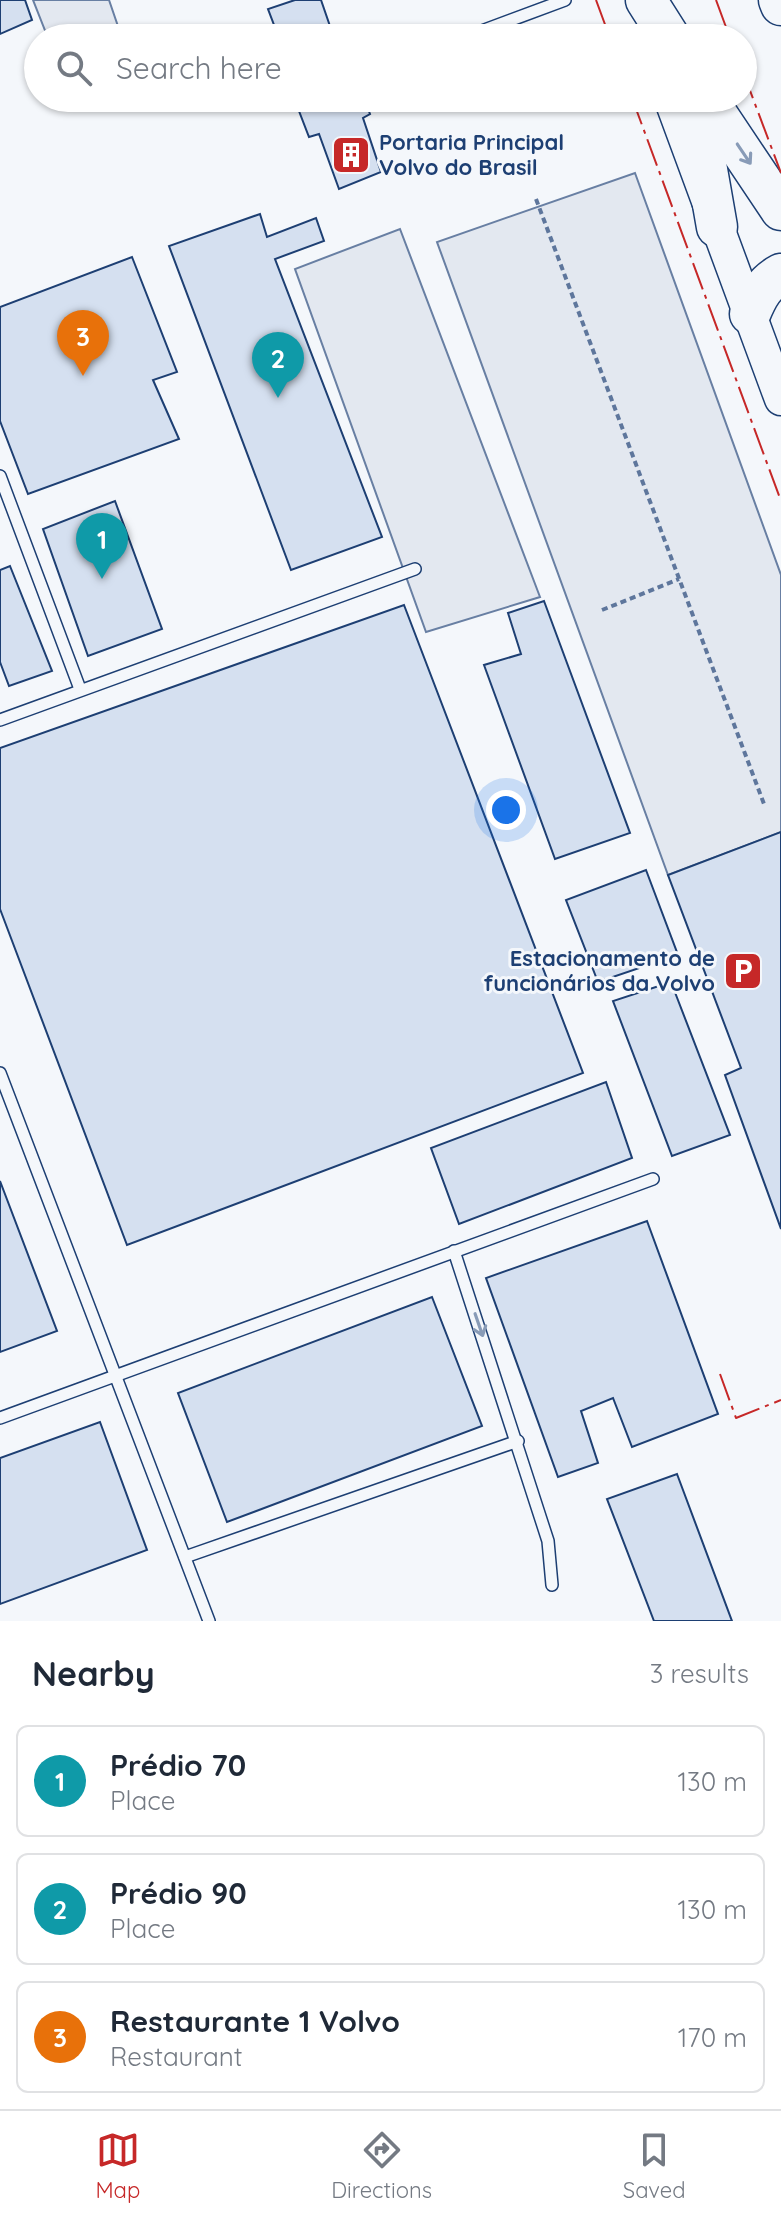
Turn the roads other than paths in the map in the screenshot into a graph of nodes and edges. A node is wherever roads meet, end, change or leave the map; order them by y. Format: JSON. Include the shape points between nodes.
{"nodes":[{"id":1,"x":565,"y":0,"type":"edge"},
{"id":2,"x":639,"y":0,"type":"edge"},
{"id":3,"x":646,"y":0,"type":"edge"},
{"id":4,"x":501,"y":24,"type":"edge"},
{"id":5,"x":647,"y":24,"type":"edge"},
{"id":6,"x":661,"y":24,"type":"edge"},
{"id":7,"x":675,"y":112,"type":"edge"},
{"id":8,"x":705,"y":112,"type":"edge"},
{"id":9,"x":715,"y":112,"type":"edge"},
{"id":10,"x":781,"y":210,"type":"edge"},
{"id":11,"x":717,"y":227,"type":"junction"},
{"id":12,"x":781,"y":274,"type":"edge"},
{"id":13,"x":750,"y":314,"type":"junction"},
{"id":14,"x":781,"y":399,"type":"edge"},
{"id":15,"x":0,"y":476,"type":"edge"},
{"id":16,"x":415,"y":569,"type":"dead end"},
{"id":17,"x":80,"y":689,"type":"junction"},
{"id":18,"x":0,"y":720,"type":"edge"},
{"id":19,"x":0,"y":1073,"type":"edge"},
{"id":20,"x":653,"y":1179,"type":"dead end"},
{"id":21,"x":454,"y":1251,"type":"junction"},
{"id":22,"x":113,"y":1374,"type":"junction"},
{"id":23,"x":0,"y":1418,"type":"edge"},
{"id":24,"x":518,"y":1441,"type":"junction"},
{"id":25,"x":185,"y":1557,"type":"junction"},
{"id":26,"x":552,"y":1585,"type":"dead end"},
{"id":27,"x":209,"y":1621,"type":"edge"}],
"edges":[{"from":1,"to":4,"type":"lane"},
{"from":2,"to":5,"type":"street"},
{"from":3,"to":6,"type":"highway"},
{"from":7,"to":11,"type":"street"},
{"from":11,"to":8,"type":"highway","one_way":true,"via":[[702,141]]},
{"from":9,"to":10,"type":"highway","one_way":true},
{"from":11,"to":13,"type":"street"},
{"from":12,"to":13,"type":"highway","via":[[758,294]]},
{"from":13,"to":14,"type":"street"},
{"from":15,"to":17,"type":"lane"},
{"from":16,"to":17,"type":"lane"},
{"from":17,"to":18,"type":"lane"},
{"from":19,"to":22,"type":"lane"},
{"from":20,"to":21,"type":"lane"},
{"from":21,"to":22,"type":"lane"},
{"from":21,"to":24,"type":"lane","one_way":true},
{"from":22,"to":23,"type":"lane"},
{"from":22,"to":25,"type":"lane"},
{"from":24,"to":25,"type":"lane"},
{"from":24,"to":26,"type":"lane","via":[[548,1541]]},
{"from":25,"to":27,"type":"lane"}]}
